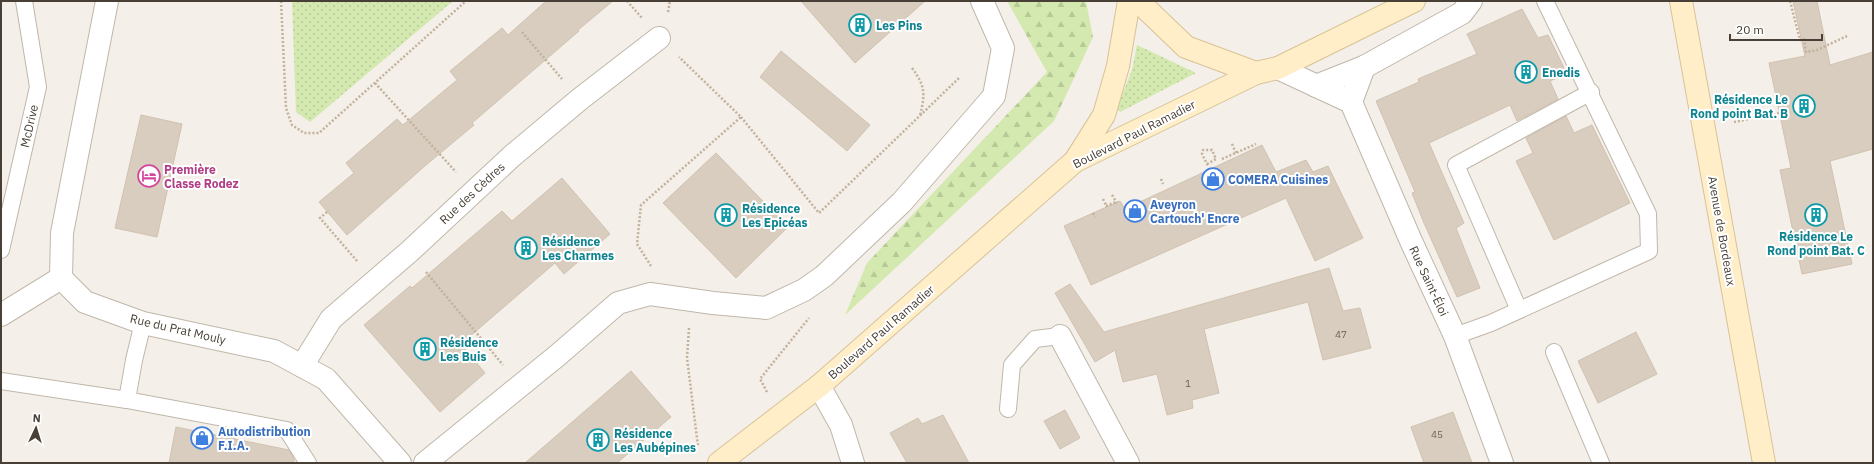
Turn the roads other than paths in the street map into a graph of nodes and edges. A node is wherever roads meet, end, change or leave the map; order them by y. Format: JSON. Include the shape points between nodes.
{"nodes":[{"id":1,"x":24,"y":1,"type":"edge"},
{"id":2,"x":107,"y":1,"type":"edge"},
{"id":3,"x":982,"y":1,"type":"edge"},
{"id":4,"x":1129,"y":1,"type":"edge"},
{"id":5,"x":1138,"y":1,"type":"edge"},
{"id":6,"x":1414,"y":1,"type":"edge"},
{"id":7,"x":1471,"y":1,"type":"edge"},
{"id":8,"x":1545,"y":1,"type":"edge"},
{"id":9,"x":1679,"y":4,"type":"edge"},
{"id":10,"x":659,"y":38,"type":"road end"},
{"id":11,"x":1364,"y":67,"type":"junction"},
{"id":12,"x":1278,"y":68,"type":"junction"},
{"id":13,"x":1256,"y":73,"type":"junction"},
{"id":14,"x":1316,"y":86,"type":"junction"},
{"id":15,"x":1591,"y":92,"type":"junction"},
{"id":16,"x":1351,"y":102,"type":"junction"},
{"id":17,"x":1075,"y":161,"type":"junction"},
{"id":18,"x":1,"y":250,"type":"edge"},
{"id":19,"x":61,"y":278,"type":"junction"},
{"id":20,"x":1519,"y":310,"type":"junction"},
{"id":21,"x":1,"y":315,"type":"edge"},
{"id":22,"x":143,"y":324,"type":"junction"},
{"id":23,"x":1060,"y":336,"type":"joint"},
{"id":24,"x":1455,"y":336,"type":"junction"},
{"id":25,"x":1554,"y":352,"type":"dead end"},
{"id":26,"x":302,"y":366,"type":"junction"},
{"id":27,"x":1,"y":381,"type":"edge"},
{"id":28,"x":819,"y":386,"type":"junction"},
{"id":29,"x":127,"y":400,"type":"junction"},
{"id":30,"x":1008,"y":409,"type":"dead end"},
{"id":31,"x":308,"y":463,"type":"edge"},
{"id":32,"x":400,"y":463,"type":"edge"},
{"id":33,"x":425,"y":463,"type":"edge"},
{"id":34,"x":719,"y":463,"type":"edge"},
{"id":35,"x":743,"y":463,"type":"edge"},
{"id":36,"x":853,"y":463,"type":"edge"},
{"id":37,"x":1128,"y":463,"type":"edge"},
{"id":38,"x":1502,"y":463,"type":"edge"},
{"id":39,"x":1601,"y":463,"type":"edge"},
{"id":40,"x":1764,"y":463,"type":"edge"}],
"edges":[{"from":1,"to":18,"type":"lane","name":"McDrive","via":[[38,87]]},
{"from":2,"to":19,"type":"street","via":[[62,233]]},
{"from":3,"to":33,"type":"street","via":[[1003,48],[994,96],[902,202],[824,276],[804,290],[766,308],[650,294],[618,303]]},
{"from":4,"to":17,"type":"main road","via":[[1118,66],[1104,115]]},
{"from":5,"to":13,"type":"main road","via":[[1186,47]]},
{"from":6,"to":12,"type":"main road","name":"Boulevard Paul Ramadier"},
{"from":7,"to":11,"type":"street","via":[[1462,14]]},
{"from":8,"to":15,"type":"lane"},
{"from":9,"to":40,"type":"main road","name":"Avenue de Bordeaux"},
{"from":10,"to":26,"type":"street","name":"Rue des Cèdres","via":[[512,156],[409,252],[331,319]]},
{"from":11,"to":14,"type":"street"},
{"from":11,"to":16,"type":"street"},
{"from":12,"to":13,"type":"main road","name":"Boulevard Paul Ramadier"},
{"from":12,"to":14,"type":"street"},
{"from":13,"to":17,"type":"main road","name":"Boulevard Paul Ramadier"},
{"from":14,"to":16,"type":"street"},
{"from":15,"to":20,"type":"lane","via":[[1456,165]]},
{"from":15,"to":20,"type":"lane","via":[[1648,214],[1649,251]]},
{"from":16,"to":24,"type":"street","name":"Rue Saint-Éloi"},
{"from":17,"to":28,"type":"main road","name":"Boulevard Paul Ramadier"},
{"from":19,"to":21,"type":"street"},
{"from":19,"to":22,"type":"street","name":"Rue du Prat Mouly","via":[[85,302]]},
{"from":20,"to":24,"type":"lane"},
{"from":22,"to":26,"type":"street","name":"Rue du Prat Mouly","via":[[274,351]]},
{"from":22,"to":29,"type":"lane"},
{"from":23,"to":30,"type":"lane","via":[[1035,339],[1012,365]]},
{"from":23,"to":37,"type":"street"},
{"from":24,"to":38,"type":"street","name":"Rue Saint-Éloi"},
{"from":25,"to":39,"type":"lane"},
{"from":26,"to":32,"type":"street","name":"Rue du Prat Mouly","via":[[326,379]]},
{"from":27,"to":29,"type":"lane"},
{"from":28,"to":34,"type":"main road","name":"Boulevard Paul Ramadier"},
{"from":28,"to":35,"type":"main road","name":"Boulevard Paul Ramadier"},
{"from":28,"to":36,"type":"street","via":[[841,425]]},
{"from":29,"to":31,"type":"lane","via":[[287,430]]}]}
